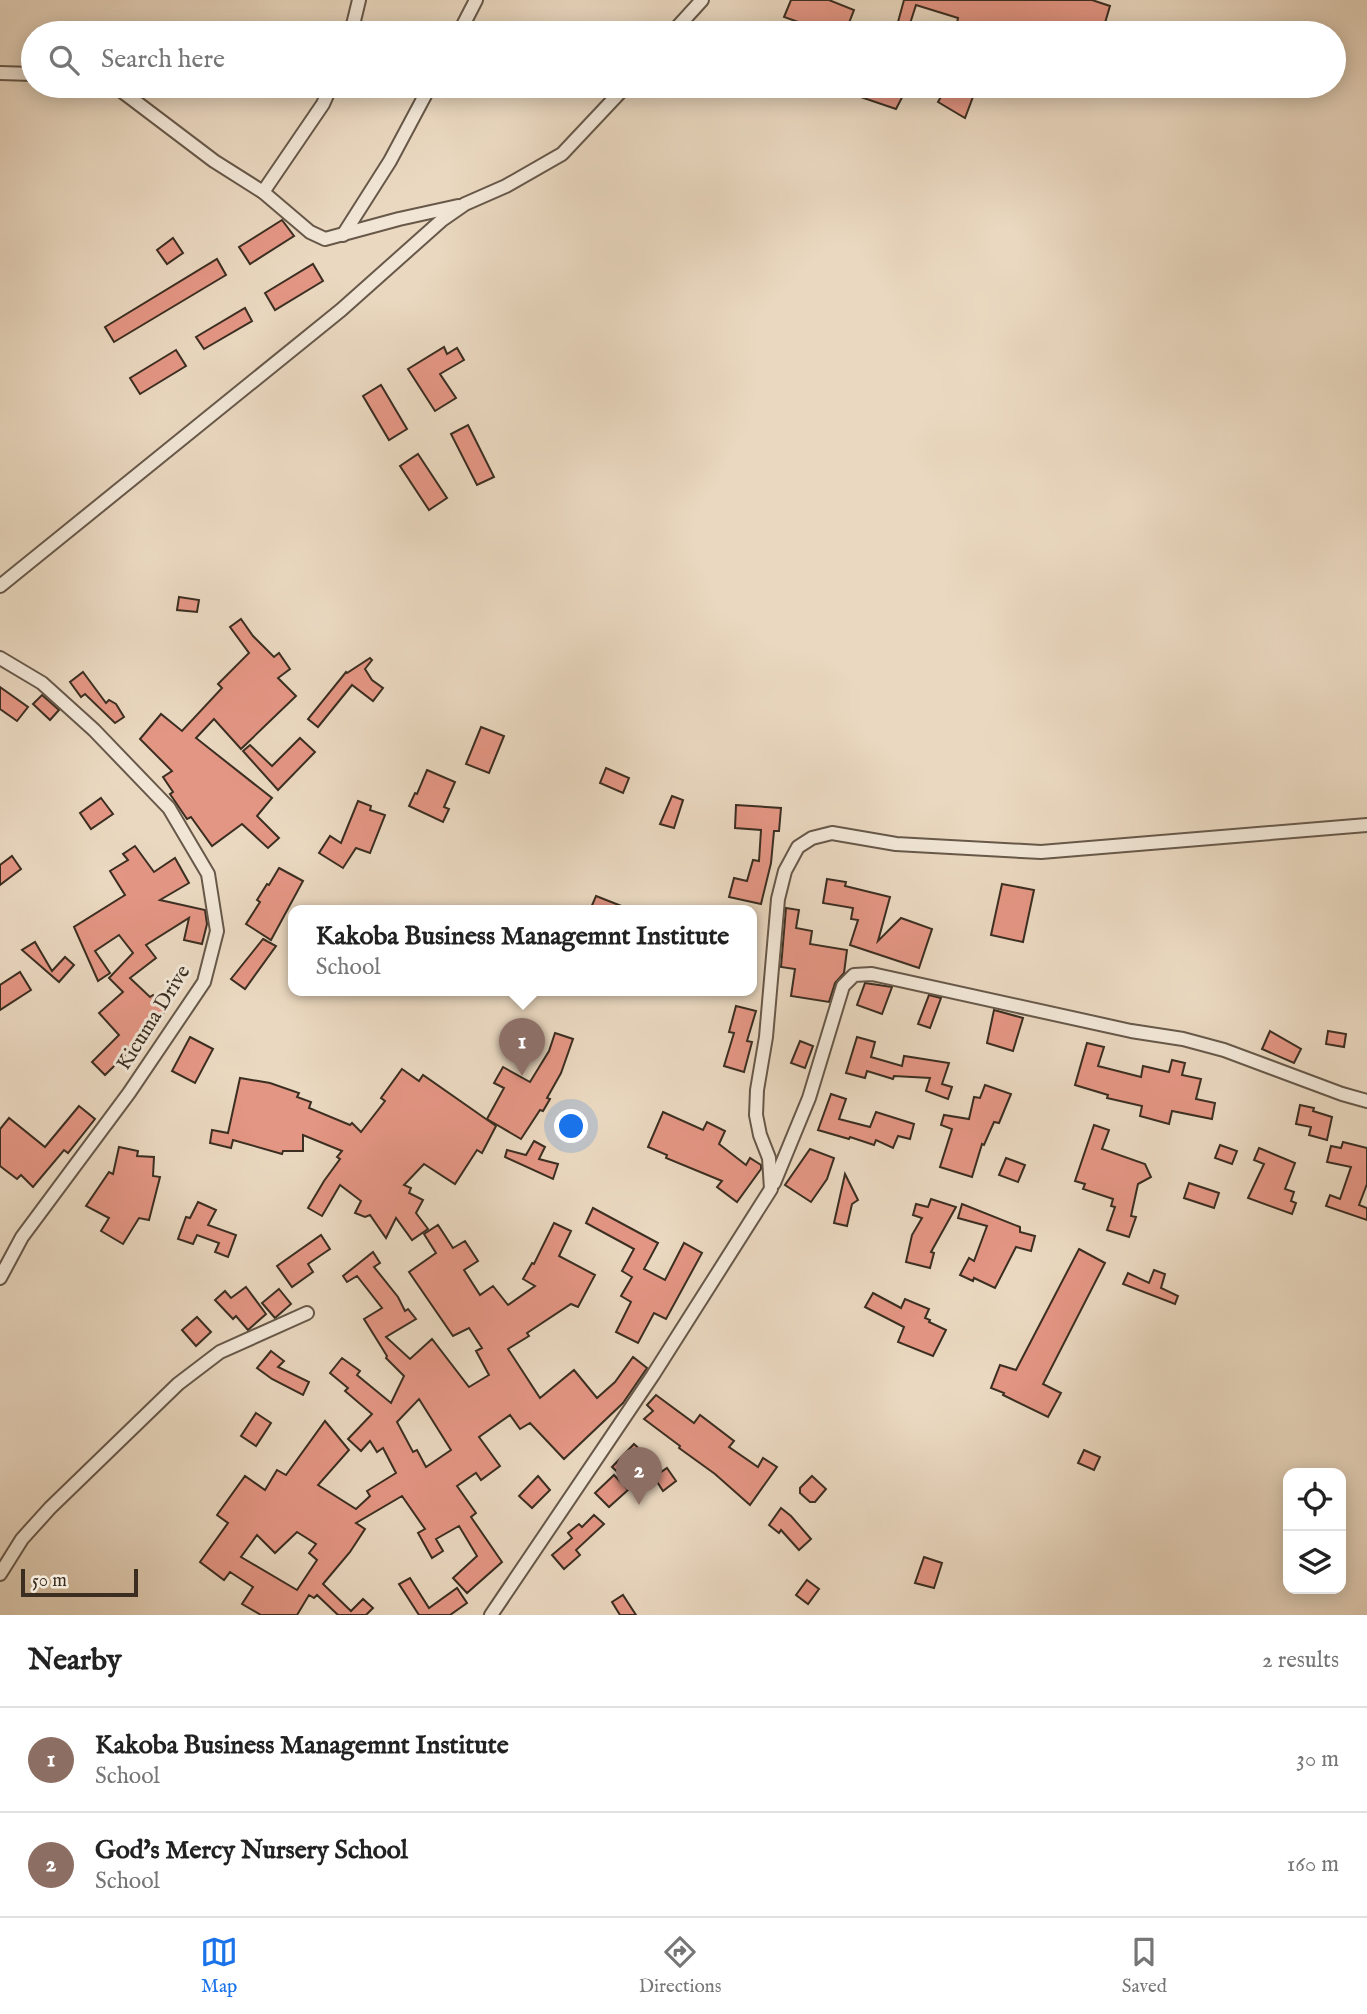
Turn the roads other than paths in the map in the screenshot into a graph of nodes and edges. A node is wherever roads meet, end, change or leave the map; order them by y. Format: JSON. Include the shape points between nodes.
{"nodes":[{"id":1,"x":359,"y":0,"type":"edge"},
{"id":2,"x":476,"y":0,"type":"edge"},
{"id":3,"x":702,"y":0,"type":"edge"},
{"id":4,"x":354,"y":21,"type":"edge"},
{"id":5,"x":465,"y":21,"type":"edge"},
{"id":6,"x":684,"y":21,"type":"edge"},
{"id":7,"x":0,"y":73,"type":"edge"},
{"id":8,"x":21,"y":74,"type":"edge"},
{"id":9,"x":130,"y":98,"type":"edge"},
{"id":10,"x":325,"y":98,"type":"edge"},
{"id":11,"x":424,"y":98,"type":"edge"},
{"id":12,"x":615,"y":98,"type":"edge"},
{"id":13,"x":263,"y":192,"type":"junction"},
{"id":14,"x":465,"y":204,"type":"junction"},
{"id":15,"x":343,"y":235,"type":"junction"},
{"id":16,"x":0,"y":586,"type":"edge"},
{"id":17,"x":0,"y":658,"type":"edge"},
{"id":18,"x":1367,"y":825,"type":"edge"},
{"id":19,"x":1367,"y":1101,"type":"edge"},
{"id":20,"x":771,"y":1189,"type":"junction"},
{"id":21,"x":0,"y":1278,"type":"edge"},
{"id":22,"x":307,"y":1313,"type":"dead end"},
{"id":23,"x":0,"y":1574,"type":"edge"},
{"id":24,"x":491,"y":1615,"type":"edge"}],
"edges":[{"from":1,"to":4,"type":"street"},
{"from":2,"to":5,"type":"street"},
{"from":3,"to":6,"type":"street"},
{"from":7,"to":8,"type":"street"},
{"from":9,"to":13,"type":"street"},
{"from":10,"to":13,"type":"street"},
{"from":11,"to":15,"type":"street"},
{"from":12,"to":14,"type":"street","via":[[562,154]]},
{"from":13,"to":15,"type":"street","via":[[310,232],[325,239]]},
{"from":14,"to":15,"type":"street"},
{"from":14,"to":16,"type":"street"},
{"from":17,"to":21,"type":"street","name":"Kicuma Drive","via":[[42,683],[169,808],[208,874],[217,930],[204,982],[22,1237]]},
{"from":18,"to":20,"type":"street","via":[[1041,852],[896,844],[832,833],[812,838],[798,847],[785,871],[778,899],[756,1115],[769,1158]]},
{"from":19,"to":20,"type":"street","via":[[1183,1039],[872,974],[854,975],[843,986],[808,1098]]},
{"from":20,"to":24,"type":"street","via":[[653,1375]]},
{"from":22,"to":23,"type":"street","via":[[220,1352],[178,1384],[50,1508],[22,1539]]}]}
